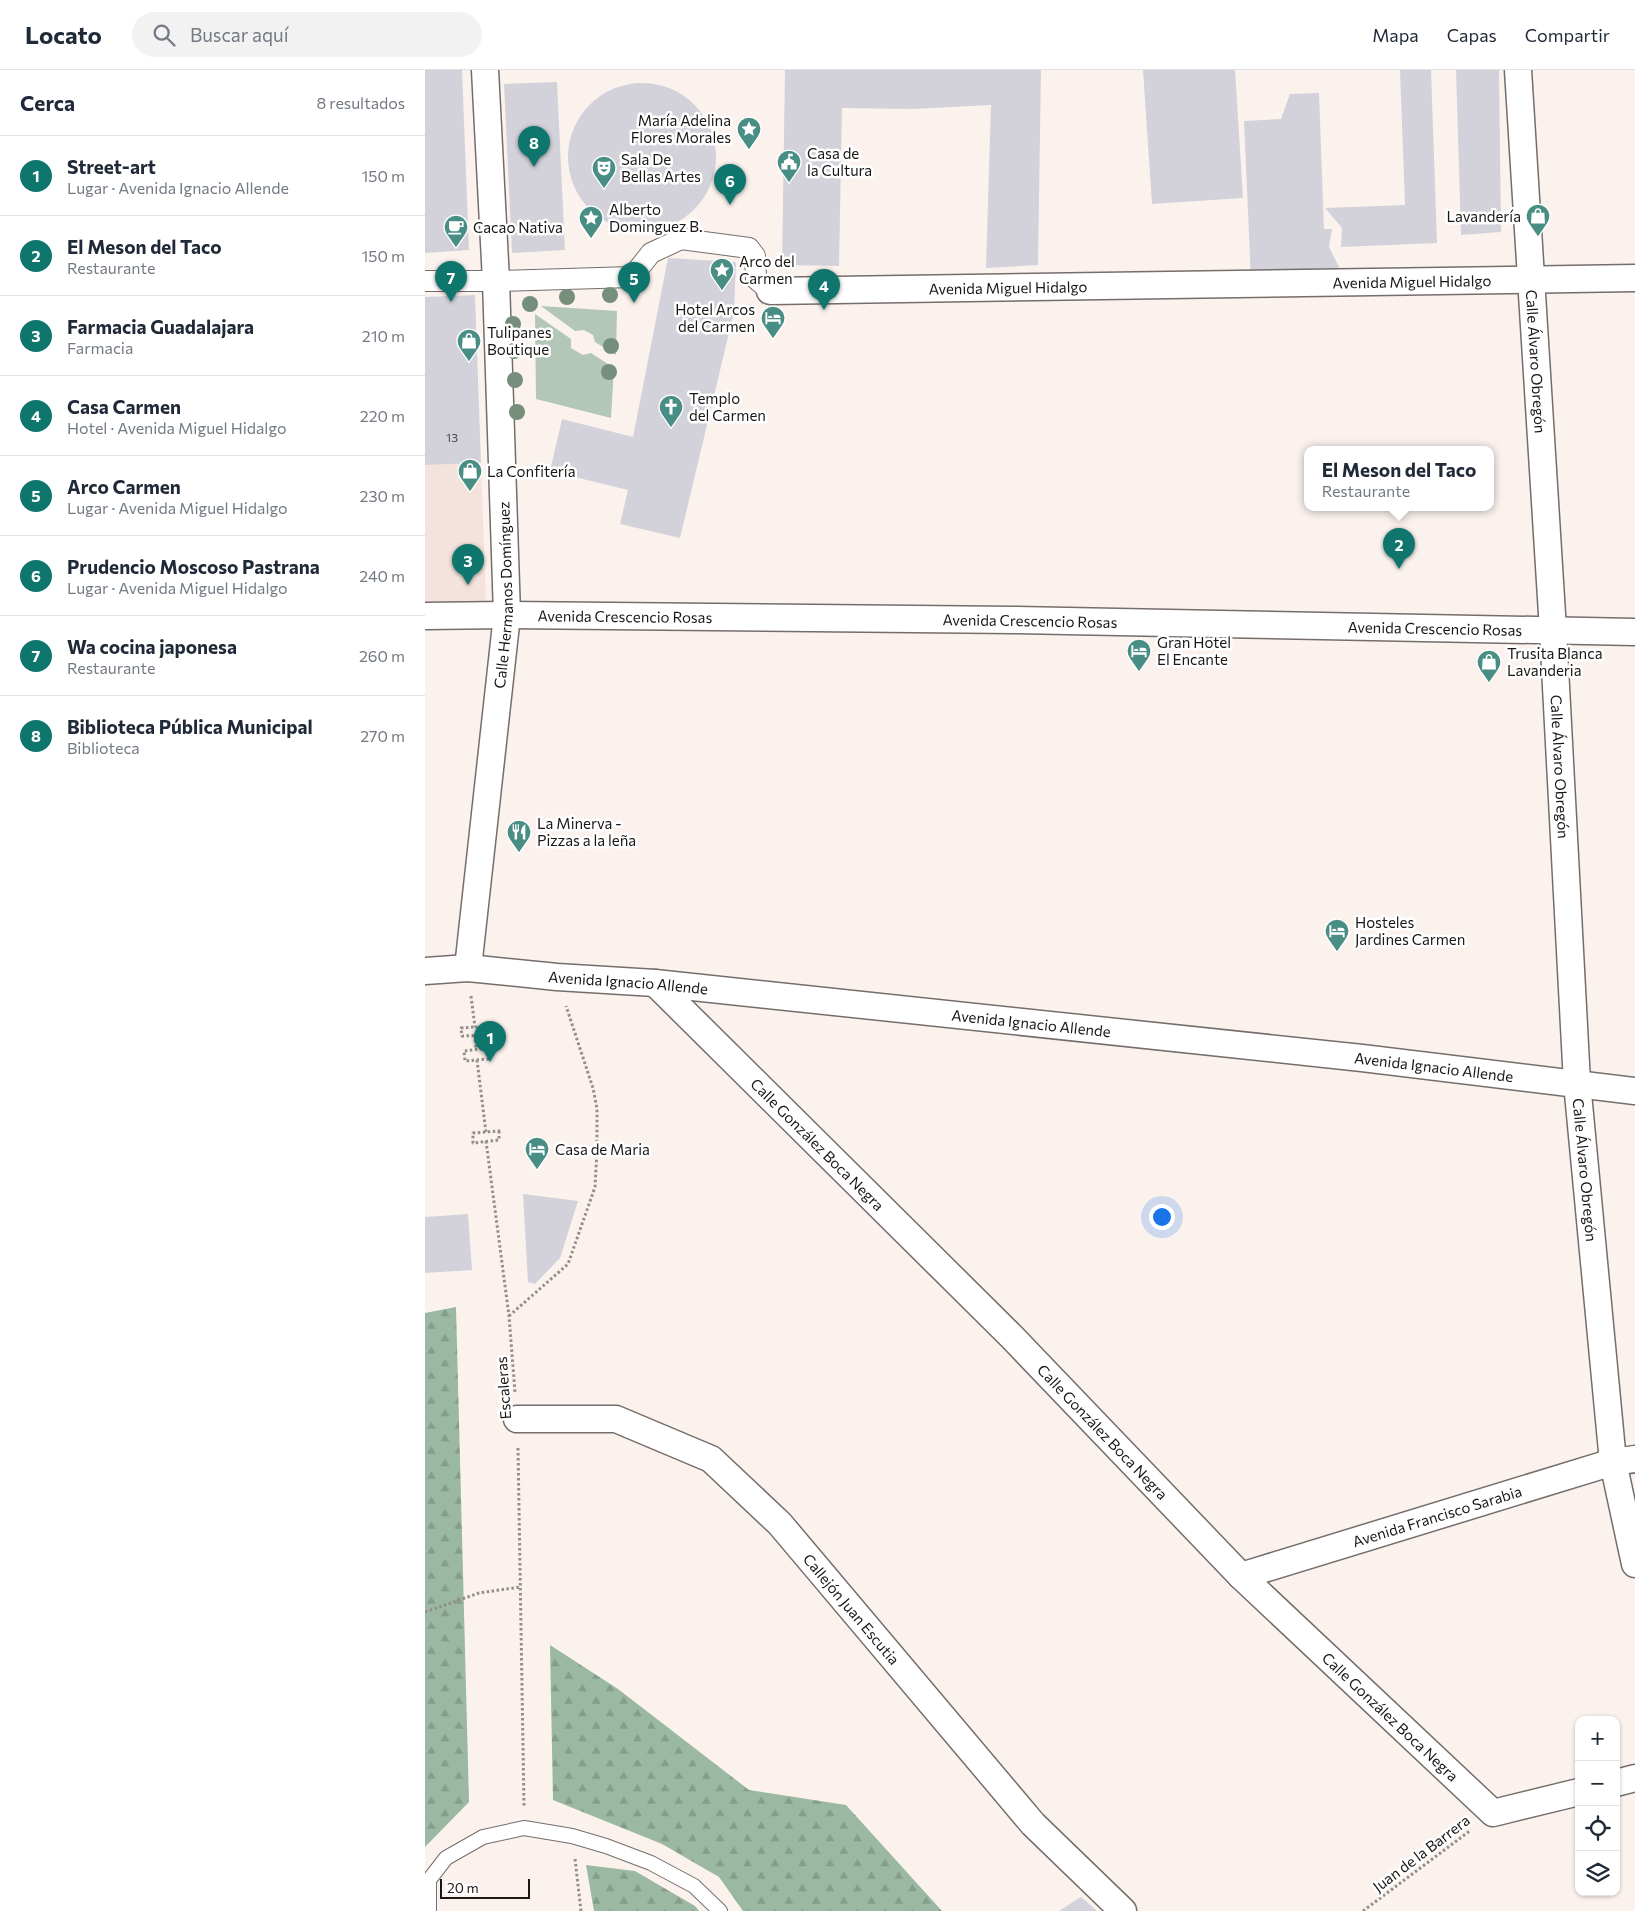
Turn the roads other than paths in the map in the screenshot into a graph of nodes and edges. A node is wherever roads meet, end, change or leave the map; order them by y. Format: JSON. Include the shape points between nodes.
{"nodes":[{"id":1,"x":485,"y":70,"type":"edge"},
{"id":2,"x":1518,"y":70,"type":"edge"},
{"id":3,"x":1635,"y":278,"type":"edge"},
{"id":4,"x":425,"y":281,"type":"edge"},
{"id":5,"x":496,"y":281,"type":"junction"},
{"id":6,"x":1530,"y":281,"type":"junction"},
{"id":7,"x":770,"y":291,"type":"joint"},
{"id":8,"x":507,"y":615,"type":"junction"},
{"id":9,"x":425,"y":616,"type":"edge"},
{"id":10,"x":1553,"y":630,"type":"junction"},
{"id":11,"x":1635,"y":632,"type":"edge"},
{"id":12,"x":468,"y":968,"type":"junction"},
{"id":13,"x":425,"y":972,"type":"edge"},
{"id":14,"x":655,"y":984,"type":"junction"},
{"id":15,"x":1577,"y":1083,"type":"junction"},
{"id":16,"x":1635,"y":1091,"type":"edge"},
{"id":17,"x":517,"y":1419,"type":"road end"},
{"id":18,"x":1624,"y":1461,"type":"edge"},
{"id":19,"x":1635,"y":1564,"type":"edge"},
{"id":20,"x":1241,"y":1576,"type":"junction"},
{"id":21,"x":1635,"y":1778,"type":"edge"},
{"id":22,"x":1620,"y":1782,"type":"edge"},
{"id":23,"x":1575,"y":1793,"type":"edge"},
{"id":24,"x":429,"y":1911,"type":"edge"},
{"id":25,"x":720,"y":1911,"type":"edge"},
{"id":26,"x":1123,"y":1911,"type":"edge"}],
"edges":[{"from":1,"to":5,"type":"street","name":"Calle Hermanos Domínguez"},
{"from":2,"to":6,"type":"street","name":"Calle Álvaro Obregón"},
{"from":3,"to":6,"type":"street","name":"Avenida Miguel Hidalgo"},
{"from":4,"to":5,"type":"street","name":"Avenida Miguel Hidalgo"},
{"from":5,"to":7,"type":"street","name":"Avenida Miguel Hidalgo","via":[[632,277],[651,254],[681,239],[749,248],[755,256],[756,279]]},
{"from":5,"to":8,"type":"street","name":"Calle Hermanos Domínguez"},
{"from":6,"to":7,"type":"street","name":"Avenida Miguel Hidalgo"},
{"from":6,"to":10,"type":"street","name":"Calle Álvaro Obregón"},
{"from":8,"to":9,"type":"street","name":"Avenida Crescencio Rosas"},
{"from":8,"to":10,"type":"street","name":"Avenida Crescencio Rosas"},
{"from":8,"to":12,"type":"street","name":"Calle Hermanos Domínguez"},
{"from":10,"to":11,"type":"street","name":"Avenida Crescencio Rosas"},
{"from":10,"to":15,"type":"street","name":"Calle Álvaro Obregón"},
{"from":12,"to":13,"type":"street","name":"Avenida Ignacio Allende"},
{"from":12,"to":14,"type":"street","name":"Avenida Ignacio Allende"},
{"from":14,"to":15,"type":"street","name":"Avenida Ignacio Allende"},
{"from":14,"to":20,"type":"street","name":"Calle González Boca Negra","via":[[1012,1337]]},
{"from":15,"to":16,"type":"street","name":"Avenida Ignacio Allende"},
{"from":15,"to":18,"type":"street","name":"Calle Álvaro Obregón"},
{"from":17,"to":26,"type":"street","name":"Callejón Juan Escutia","via":[[616,1420],[711,1459],[780,1524],[1033,1824]]},
{"from":18,"to":19,"type":"street","name":"Calle Álvaro Obregón"},
{"from":18,"to":20,"type":"street","name":"Avenida Francisco Sarabia"},
{"from":20,"to":23,"type":"street","name":"Calle González Boca Negra","via":[[1493,1813]]},
{"from":21,"to":22,"type":"street"},
{"from":24,"to":25,"type":"lane","via":[[429,1880],[446,1858],[483,1837],[524,1828],[572,1836],[651,1863],[693,1886]]}]}
